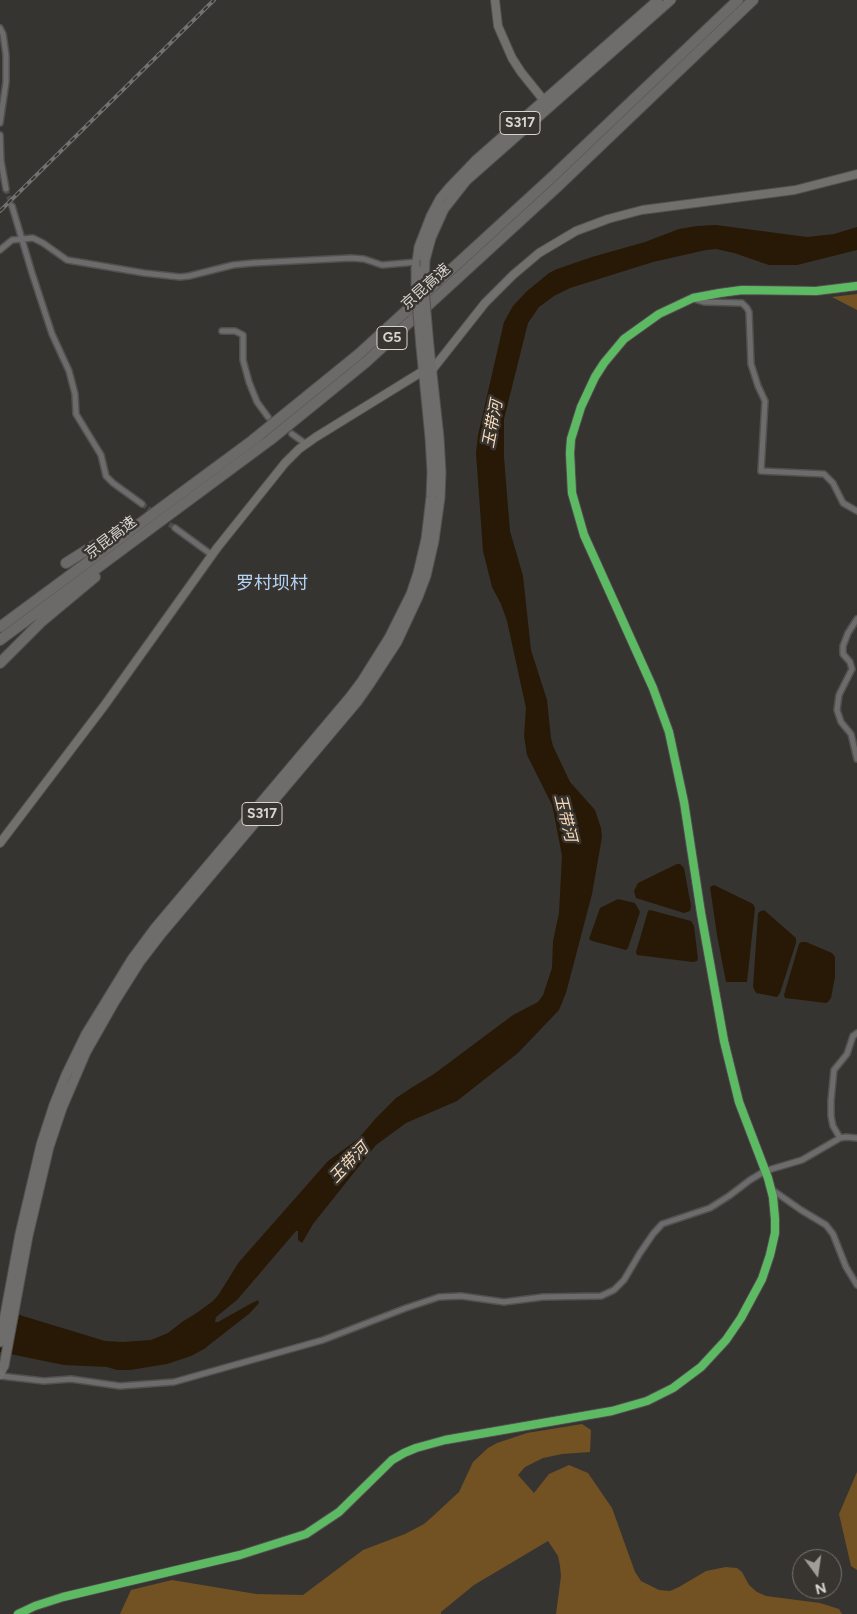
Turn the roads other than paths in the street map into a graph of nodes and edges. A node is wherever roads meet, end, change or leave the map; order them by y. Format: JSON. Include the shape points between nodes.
{"nodes":[{"id":1,"x":494,"y":0,"type":"edge"},
{"id":2,"x":658,"y":0,"type":"edge"},
{"id":3,"x":671,"y":0,"type":"edge"},
{"id":4,"x":738,"y":0,"type":"edge"},
{"id":5,"x":753,"y":0,"type":"edge"},
{"id":6,"x":0,"y":28,"type":"edge"},
{"id":7,"x":547,"y":104,"type":"junction"},
{"id":8,"x":0,"y":123,"type":"edge"},
{"id":9,"x":0,"y":135,"type":"edge"},
{"id":10,"x":1,"y":160,"type":"edge"},
{"id":11,"x":857,"y":174,"type":"edge"},
{"id":12,"x":6,"y":189,"type":"tunnel mouth"},
{"id":13,"x":12,"y":206,"type":"tunnel mouth"},
{"id":14,"x":22,"y":238,"type":"junction"},
{"id":15,"x":0,"y":250,"type":"edge"},
{"id":16,"x":419,"y":264,"type":"junction"},
{"id":17,"x":857,"y":286,"type":"edge"},
{"id":18,"x":693,"y":298,"type":"junction"},
{"id":19,"x":222,"y":331,"type":"dead end"},
{"id":20,"x":428,"y":371,"type":"junction"},
{"id":21,"x":268,"y":417,"type":"dead end"},
{"id":22,"x":292,"y":434,"type":"dead end"},
{"id":23,"x":306,"y":444,"type":"junction"},
{"id":24,"x":214,"y":468,"type":"junction"},
{"id":25,"x":142,"y":504,"type":"tunnel mouth"},
{"id":26,"x":182,"y":504,"type":"junction"},
{"id":27,"x":857,"y":511,"type":"edge"},
{"id":28,"x":175,"y":528,"type":"tunnel mouth"},
{"id":29,"x":212,"y":555,"type":"junction"},
{"id":30,"x":66,"y":563,"type":"dead end"},
{"id":31,"x":857,"y":619,"type":"edge"},
{"id":32,"x":0,"y":627,"type":"edge"},
{"id":33,"x":0,"y":640,"type":"edge"},
{"id":34,"x":0,"y":664,"type":"edge"},
{"id":35,"x":857,"y":759,"type":"edge"},
{"id":36,"x":0,"y":843,"type":"edge"},
{"id":37,"x":857,"y":1033,"type":"edge"},
{"id":38,"x":840,"y":1138,"type":"junction"},
{"id":39,"x":857,"y":1138,"type":"edge"},
{"id":40,"x":765,"y":1171,"type":"junction"},
{"id":41,"x":771,"y":1189,"type":"junction"},
{"id":42,"x":18,"y":1269,"type":"junction"},
{"id":43,"x":857,"y":1285,"type":"edge"},
{"id":44,"x":0,"y":1342,"type":"edge"},
{"id":45,"x":4,"y":1366,"type":"joint"},
{"id":46,"x":0,"y":1376,"type":"edge"},
{"id":47,"x":18,"y":1614,"type":"edge"}],
"edges":[{"from":1,"to":7,"type":"street","via":[[498,26],[512,58]]},
{"from":2,"to":7,"type":"main road","number":"S317"},
{"from":3,"to":7,"type":"main road","number":"S317"},
{"from":4,"to":24,"type":"highway","name":"京昆高速","number":"G5","via":[[359,354],[264,432]]},
{"from":5,"to":26,"type":"highway","name":"京昆高速","number":"G5","via":[[557,187],[366,362],[264,444]]},
{"from":6,"to":8,"type":"street","via":[[6,55],[6,82]]},
{"from":7,"to":16,"type":"main road","number":"S317","via":[[447,203]]},
{"from":9,"to":10,"type":"street"},
{"from":10,"to":12,"type":"street"},
{"from":11,"to":20,"type":"street","via":[[795,190],[629,213],[576,231],[539,253],[512,275]]},
{"from":13,"to":14,"type":"street"},
{"from":14,"to":15,"type":"street","via":[[12,240]]},
{"from":14,"to":16,"type":"street","via":[[36,239],[67,260],[167,276],[189,276],[240,264],[351,258],[382,264]]},
{"from":14,"to":25,"type":"street","via":[[52,334],[69,371],[76,414],[101,455],[106,476]]},
{"from":16,"to":20,"type":"main road","number":"S317","bridge":true,"via":[[416,296]]},
{"from":17,"to":18,"type":"street","via":[[816,291],[742,290]]},
{"from":18,"to":27,"type":"street","via":[[704,302],[742,303],[749,312],[751,364],[766,401],[761,471],[824,474],[833,482],[843,503]]},
{"from":18,"to":40,"type":"street","via":[[640,327],[624,339],[604,362],[576,421],[571,439],[570,470],[574,503],[584,535],[649,679],[669,732],[684,802],[724,1041],[739,1102]]},
{"from":19,"to":21,"type":"street","via":[[236,331],[243,335],[243,360],[249,382],[257,402]]},
{"from":20,"to":23,"type":"street"},
{"from":20,"to":42,"type":"main road","number":"S317","via":[[431,497],[423,554],[404,610],[350,697],[138,950],[78,1048],[44,1136],[29,1195]]},
{"from":22,"to":23,"type":"street"},
{"from":23,"to":29,"type":"street","via":[[284,463]]},
{"from":24,"to":30,"type":"highway"},
{"from":24,"to":32,"type":"highway","name":"京昆高速","number":"G5"},
{"from":26,"to":33,"type":"highway","name":"京昆高速","number":"G5"},
{"from":26,"to":34,"type":"highway","via":[[40,622]]},
{"from":28,"to":29,"type":"street"},
{"from":29,"to":36,"type":"street","via":[[104,706]]},
{"from":31,"to":35,"type":"street","via":[[843,646],[852,669],[839,696],[837,710],[850,734]]},
{"from":37,"to":38,"type":"street","via":[[847,1054],[834,1070],[831,1116]]},
{"from":38,"to":39,"type":"street"},
{"from":38,"to":40,"type":"street","via":[[802,1160]]},
{"from":40,"to":41,"type":"street"},
{"from":40,"to":46,"type":"street","via":[[710,1208],[662,1224],[624,1280],[601,1296],[543,1297],[504,1302],[461,1296],[439,1297],[323,1340],[174,1382],[120,1386]]},
{"from":41,"to":43,"type":"street","via":[[826,1225]]},
{"from":41,"to":47,"type":"street","via":[[775,1207],[774,1240],[752,1300],[713,1355],[673,1388],[647,1401],[619,1409],[416,1448],[392,1460],[339,1512],[306,1534],[240,1555],[63,1597]]},
{"from":42,"to":44,"type":"main road","number":"S317"},
{"from":42,"to":45,"type":"main road","number":"S317"},
{"from":45,"to":46,"type":"street"}]}
